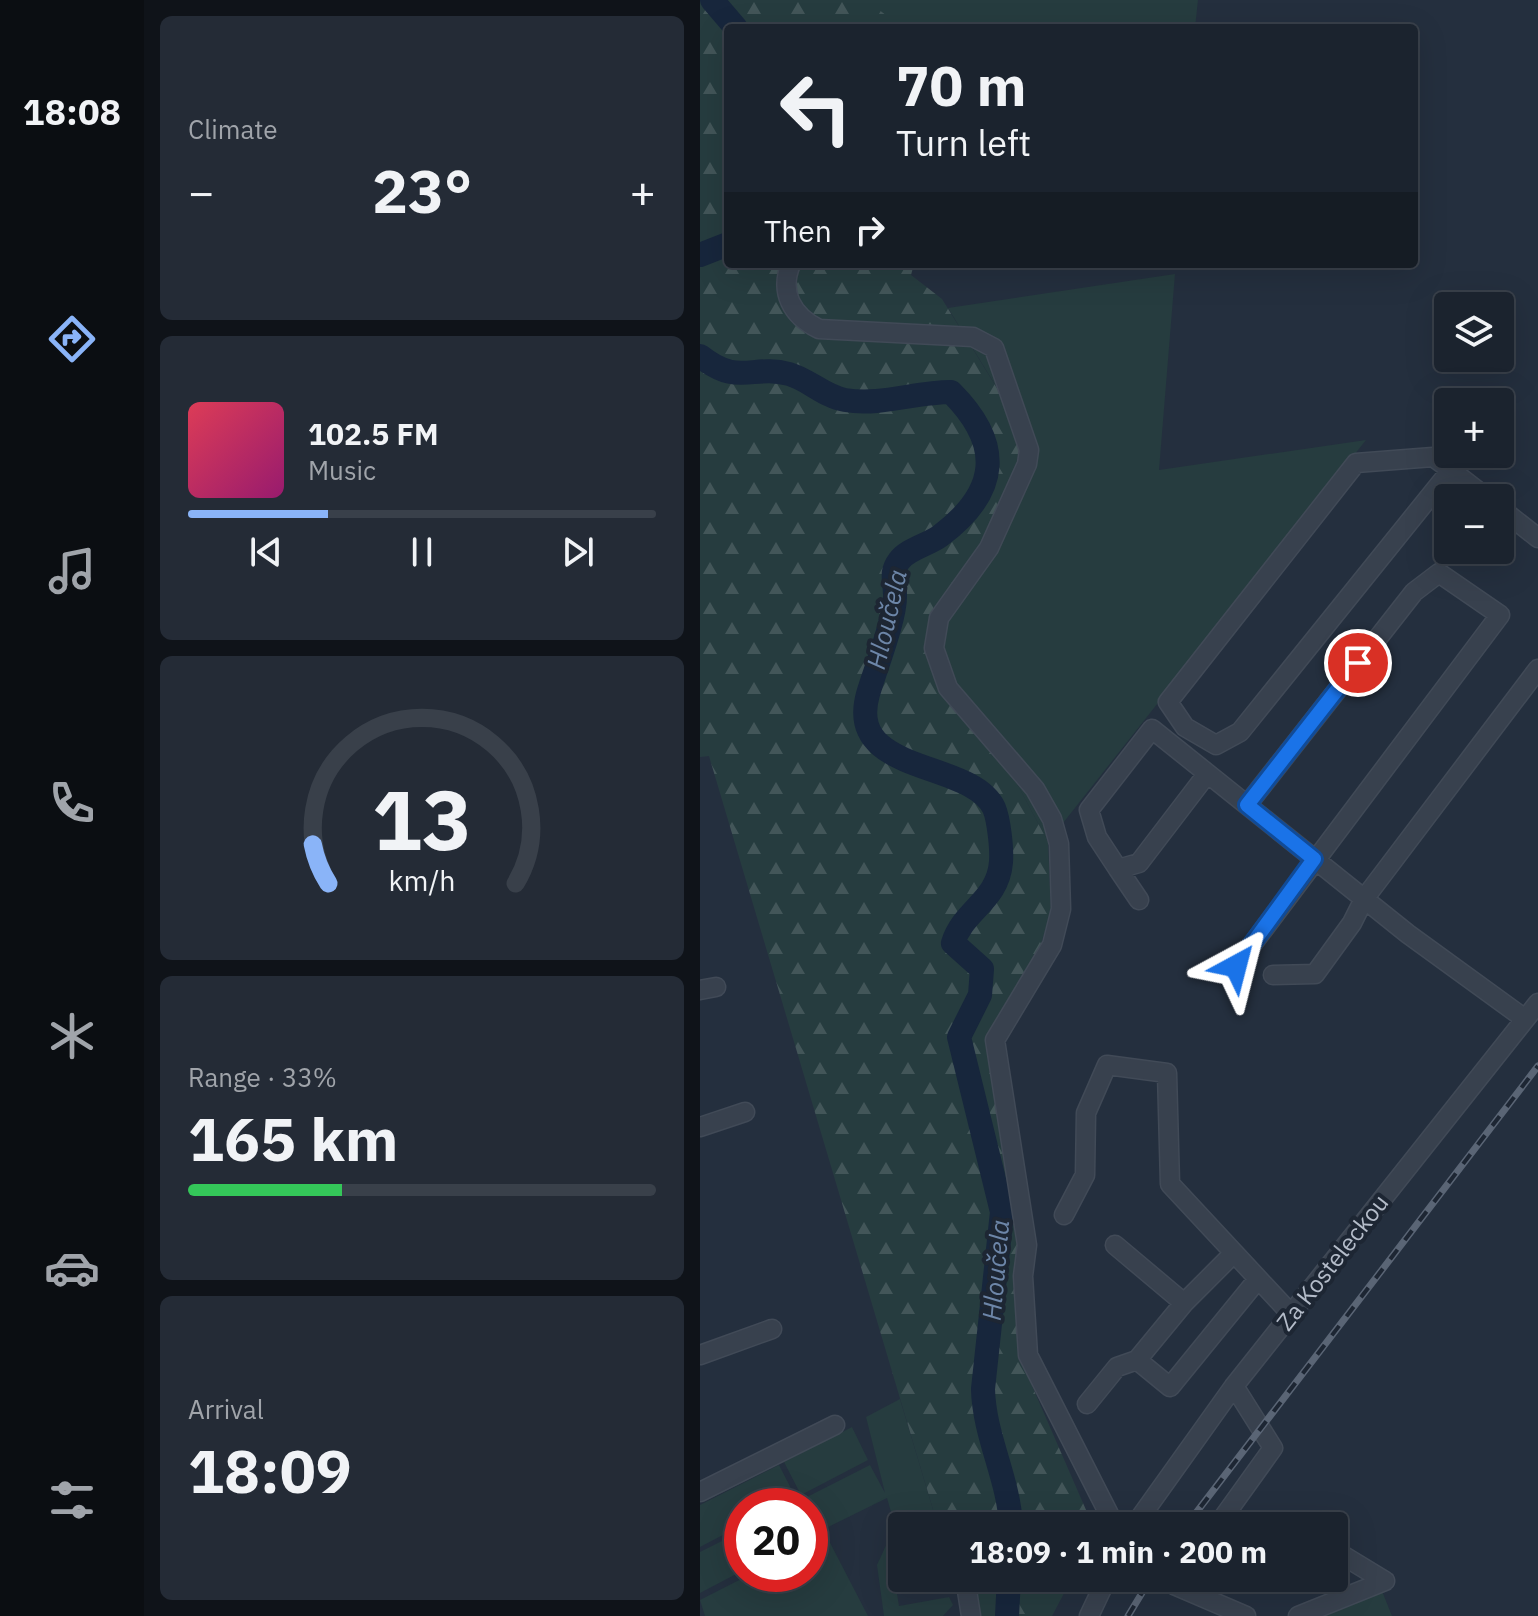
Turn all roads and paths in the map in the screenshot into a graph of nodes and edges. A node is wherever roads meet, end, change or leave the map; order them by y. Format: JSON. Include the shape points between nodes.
{"nodes":[{"id":1,"x":790,"y":268,"type":"edge"},
{"id":2,"x":1451,"y":470,"type":"junction"},
{"id":3,"x":1469,"y":484,"type":"edge"},
{"id":4,"x":1514,"y":519,"type":"edge"},
{"id":5,"x":1538,"y":538,"type":"edge"},
{"id":6,"x":1538,"y":669,"type":"edge"},
{"id":7,"x":1207,"y":774,"type":"junction"},
{"id":8,"x":1247,"y":805,"type":"junction"},
{"id":9,"x":1314,"y":859,"type":"junction"},
{"id":10,"x":1118,"y":869,"type":"junction"},
{"id":11,"x":1364,"y":899,"type":"junction"},
{"id":12,"x":1139,"y":900,"type":"dead end"},
{"id":13,"x":1236,"y":966,"type":"dead end"},
{"id":14,"x":1273,"y":975,"type":"dead end"},
{"id":15,"x":1538,"y":1003,"type":"edge"},
{"id":16,"x":1525,"y":1019,"type":"junction"},
{"id":17,"x":745,"y":1112,"type":"dead end"},
{"id":18,"x":700,"y":1127,"type":"edge"},
{"id":19,"x":1064,"y":1215,"type":"dead end"},
{"id":20,"x":1115,"y":1245,"type":"dead end"},
{"id":21,"x":1234,"y":1253,"type":"junction"},
{"id":22,"x":1258,"y":1279,"type":"junction"},
{"id":23,"x":1184,"y":1303,"type":"junction"},
{"id":24,"x":1291,"y":1314,"type":"junction"},
{"id":25,"x":772,"y":1329,"type":"dead end"},
{"id":26,"x":700,"y":1355,"type":"edge"},
{"id":27,"x":1137,"y":1360,"type":"junction"},
{"id":28,"x":1234,"y":1386,"type":"junction"},
{"id":29,"x":1087,"y":1404,"type":"dead end"},
{"id":30,"x":835,"y":1425,"type":"dead end"},
{"id":31,"x":700,"y":1492,"type":"edge"},
{"id":32,"x":1108,"y":1512,"type":"edge"},
{"id":33,"x":1144,"y":1512,"type":"edge"},
{"id":34,"x":1227,"y":1512,"type":"edge"},
{"id":35,"x":1348,"y":1559,"type":"edge"},
{"id":36,"x":967,"y":1592,"type":"edge"},
{"id":37,"x":1100,"y":1592,"type":"edge"},
{"id":38,"x":1190,"y":1592,"type":"edge"},
{"id":39,"x":971,"y":1616,"type":"edge"},
{"id":40,"x":1089,"y":1616,"type":"edge"},
{"id":41,"x":1246,"y":1616,"type":"edge"},
{"id":42,"x":1298,"y":1616,"type":"edge"}],
"edges":[{"from":1,"to":32,"type":"street","via":[[788,299],[819,329],[973,337],[994,348],[1029,450],[995,537],[939,618],[934,648],[948,688],[1035,789],[1059,844],[1061,909],[1055,937],[995,1040],[1027,1245],[1023,1276],[1028,1355]]},
{"from":2,"to":2,"type":"street","via":[[1433,457],[1356,463],[1168,702],[1185,727],[1216,745],[1240,732]]},
{"from":2,"to":3,"type":"street"},
{"from":4,"to":5,"type":"street"},
{"from":6,"to":11,"type":"street"},
{"from":7,"to":8,"type":"street"},
{"from":7,"to":10,"type":"street","via":[[1139,863]]},
{"from":7,"to":10,"type":"street","via":[[1152,729],[1089,810],[1097,837]]},
{"from":8,"to":9,"type":"street"},
{"from":8,"to":9,"type":"street","via":[[1414,592],[1439,573],[1500,615]]},
{"from":9,"to":11,"type":"street"},
{"from":9,"to":13,"type":"street"},
{"from":10,"to":12,"type":"street"},
{"from":11,"to":14,"type":"street","via":[[1315,974]]},
{"from":11,"to":16,"type":"street"},
{"from":15,"to":16,"type":"street","name":"Za Kosteleckou"},
{"from":16,"to":24,"type":"street","name":"Za Kosteleckou"},
{"from":17,"to":18,"type":"street"},
{"from":19,"to":21,"type":"street","via":[[1085,1175],[1086,1113],[1107,1065],[1167,1073],[1170,1184]]},
{"from":20,"to":23,"type":"street"},
{"from":21,"to":22,"type":"street"},
{"from":21,"to":23,"type":"street"},
{"from":22,"to":24,"type":"street"},
{"from":22,"to":27,"type":"street","via":[[1170,1387]]},
{"from":23,"to":27,"type":"street"},
{"from":24,"to":28,"type":"street","name":"Za Kosteleckou"},
{"from":25,"to":26,"type":"street"},
{"from":27,"to":29,"type":"street","via":[[1117,1367]]},
{"from":28,"to":33,"type":"street","name":"Za Kosteleckou"},
{"from":28,"to":34,"type":"street","via":[[1273,1448]]},
{"from":30,"to":31,"type":"street"},
{"from":35,"to":42,"type":"street","via":[[1385,1581]]},
{"from":36,"to":39,"type":"street"},
{"from":37,"to":40,"type":"street"},
{"from":38,"to":41,"type":"street"}]}
